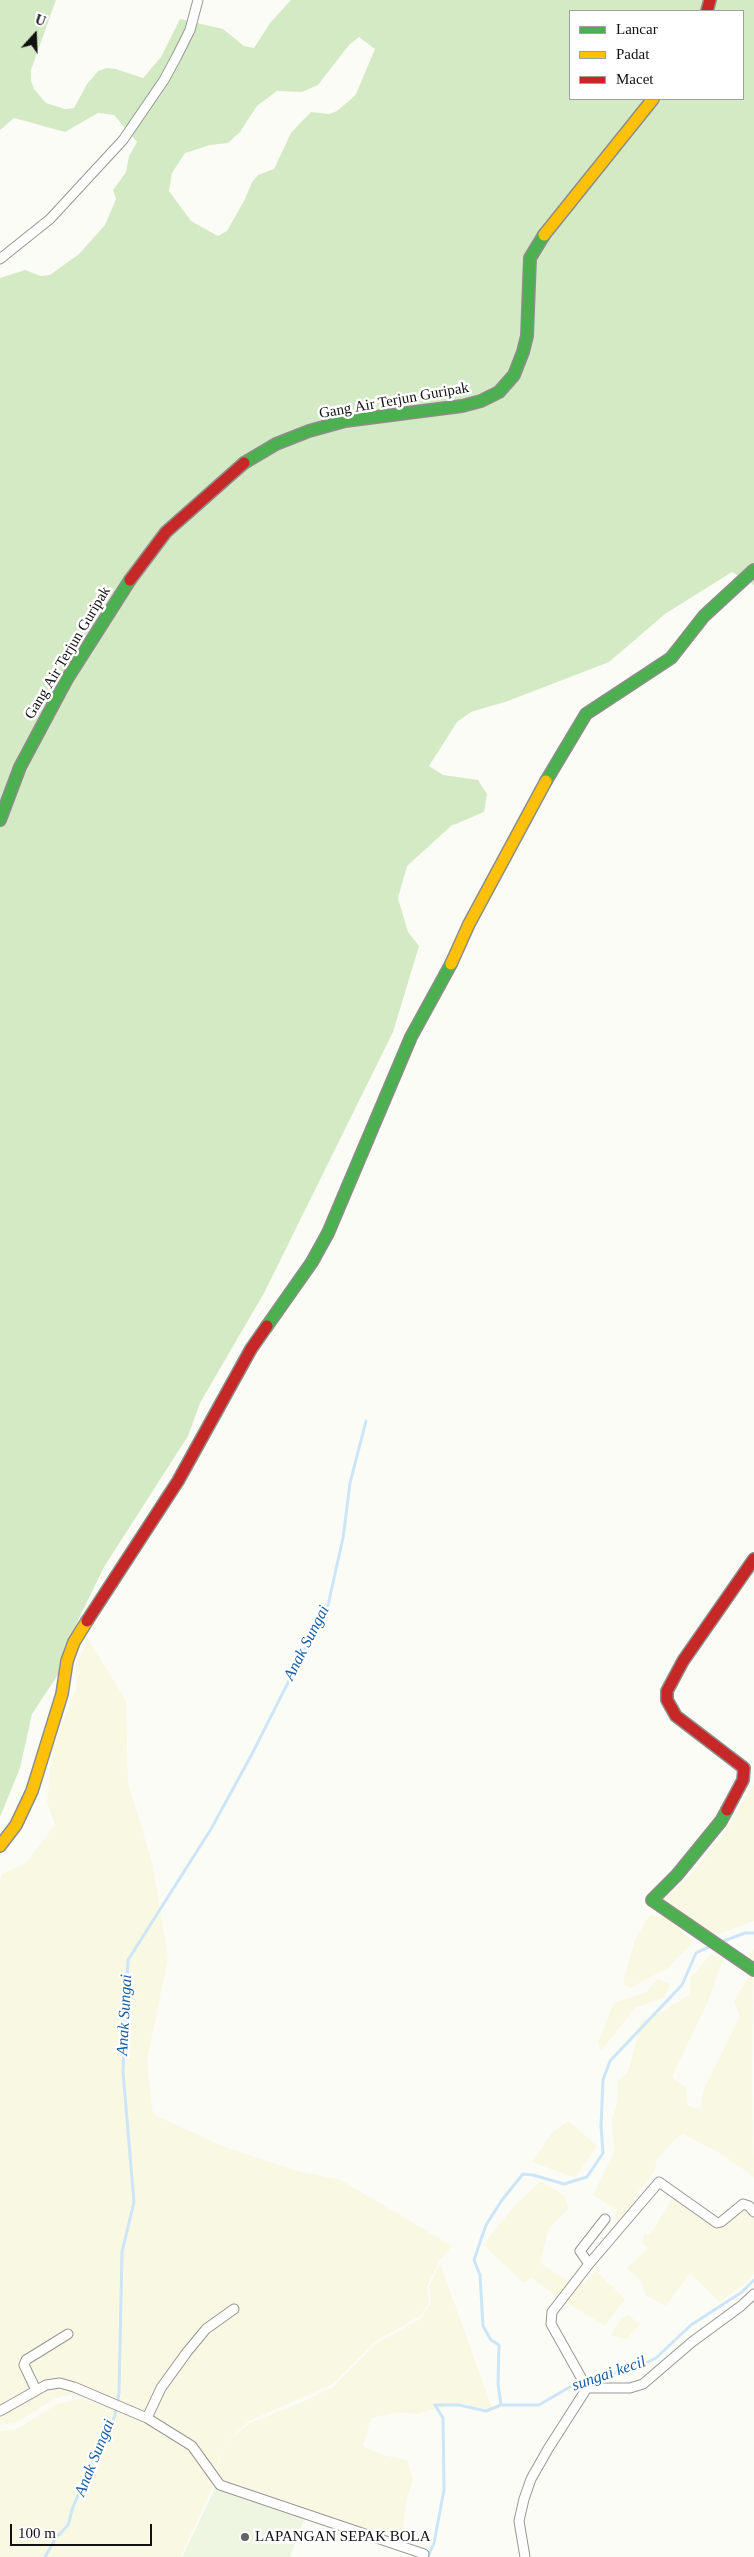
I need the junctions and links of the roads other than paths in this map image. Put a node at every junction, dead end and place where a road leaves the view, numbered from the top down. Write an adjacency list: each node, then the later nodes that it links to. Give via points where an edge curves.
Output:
1 (198, 0): 3 (street, via 190,30 177,56 123,140 50,219)
2 (651, 100): 5 (street, Gang Air Terjun Guripak, via 536,245 530,258 527,336 523,352 514,375 499,392 462,406 345,421 309,431 276,444 238,467 166,532 142,562 63,687 20,767)
3 (0, 259)
4 (754, 570): 7 (street, via 699,621 671,658 657,670 586,714 561,754 405,1051 328,1233 312,1262 251,1349 178,1481 74,1642 67,1661 62,1694 32,1791 16,1825)
5 (0, 820)
6 (754, 1559): 8 (street, via 683,1661 667,1691 667,1700 676,1716 744,1768 743,1780 721,1820 677,1875 652,1900)
7 (0, 1846)
8 (754, 1970)
9 (754, 2212): 11 (street, via 743,2204 717,2223 659,2182)
10 (605, 2219): 11 (street, via 580,2252)
11 (589, 2264): 15 (street, via 550,2319)
12 (754, 2294): 15 (street, via 643,2384 630,2388)
13 (234, 2309): 18 (street, via 206,2329 187,2352 161,2388)
14 (68, 2334): 16 (street, via 26,2360 26,2370)
15 (587, 2388): 20 (street, via 531,2479 519,2521)
16 (36, 2390): 17 (street); 18 (street, via 60,2383)
17 (0, 2411)
18 (147, 2418): 19 (street, via 192,2446 220,2485)
19 (424, 2554)
20 (524, 2557)

